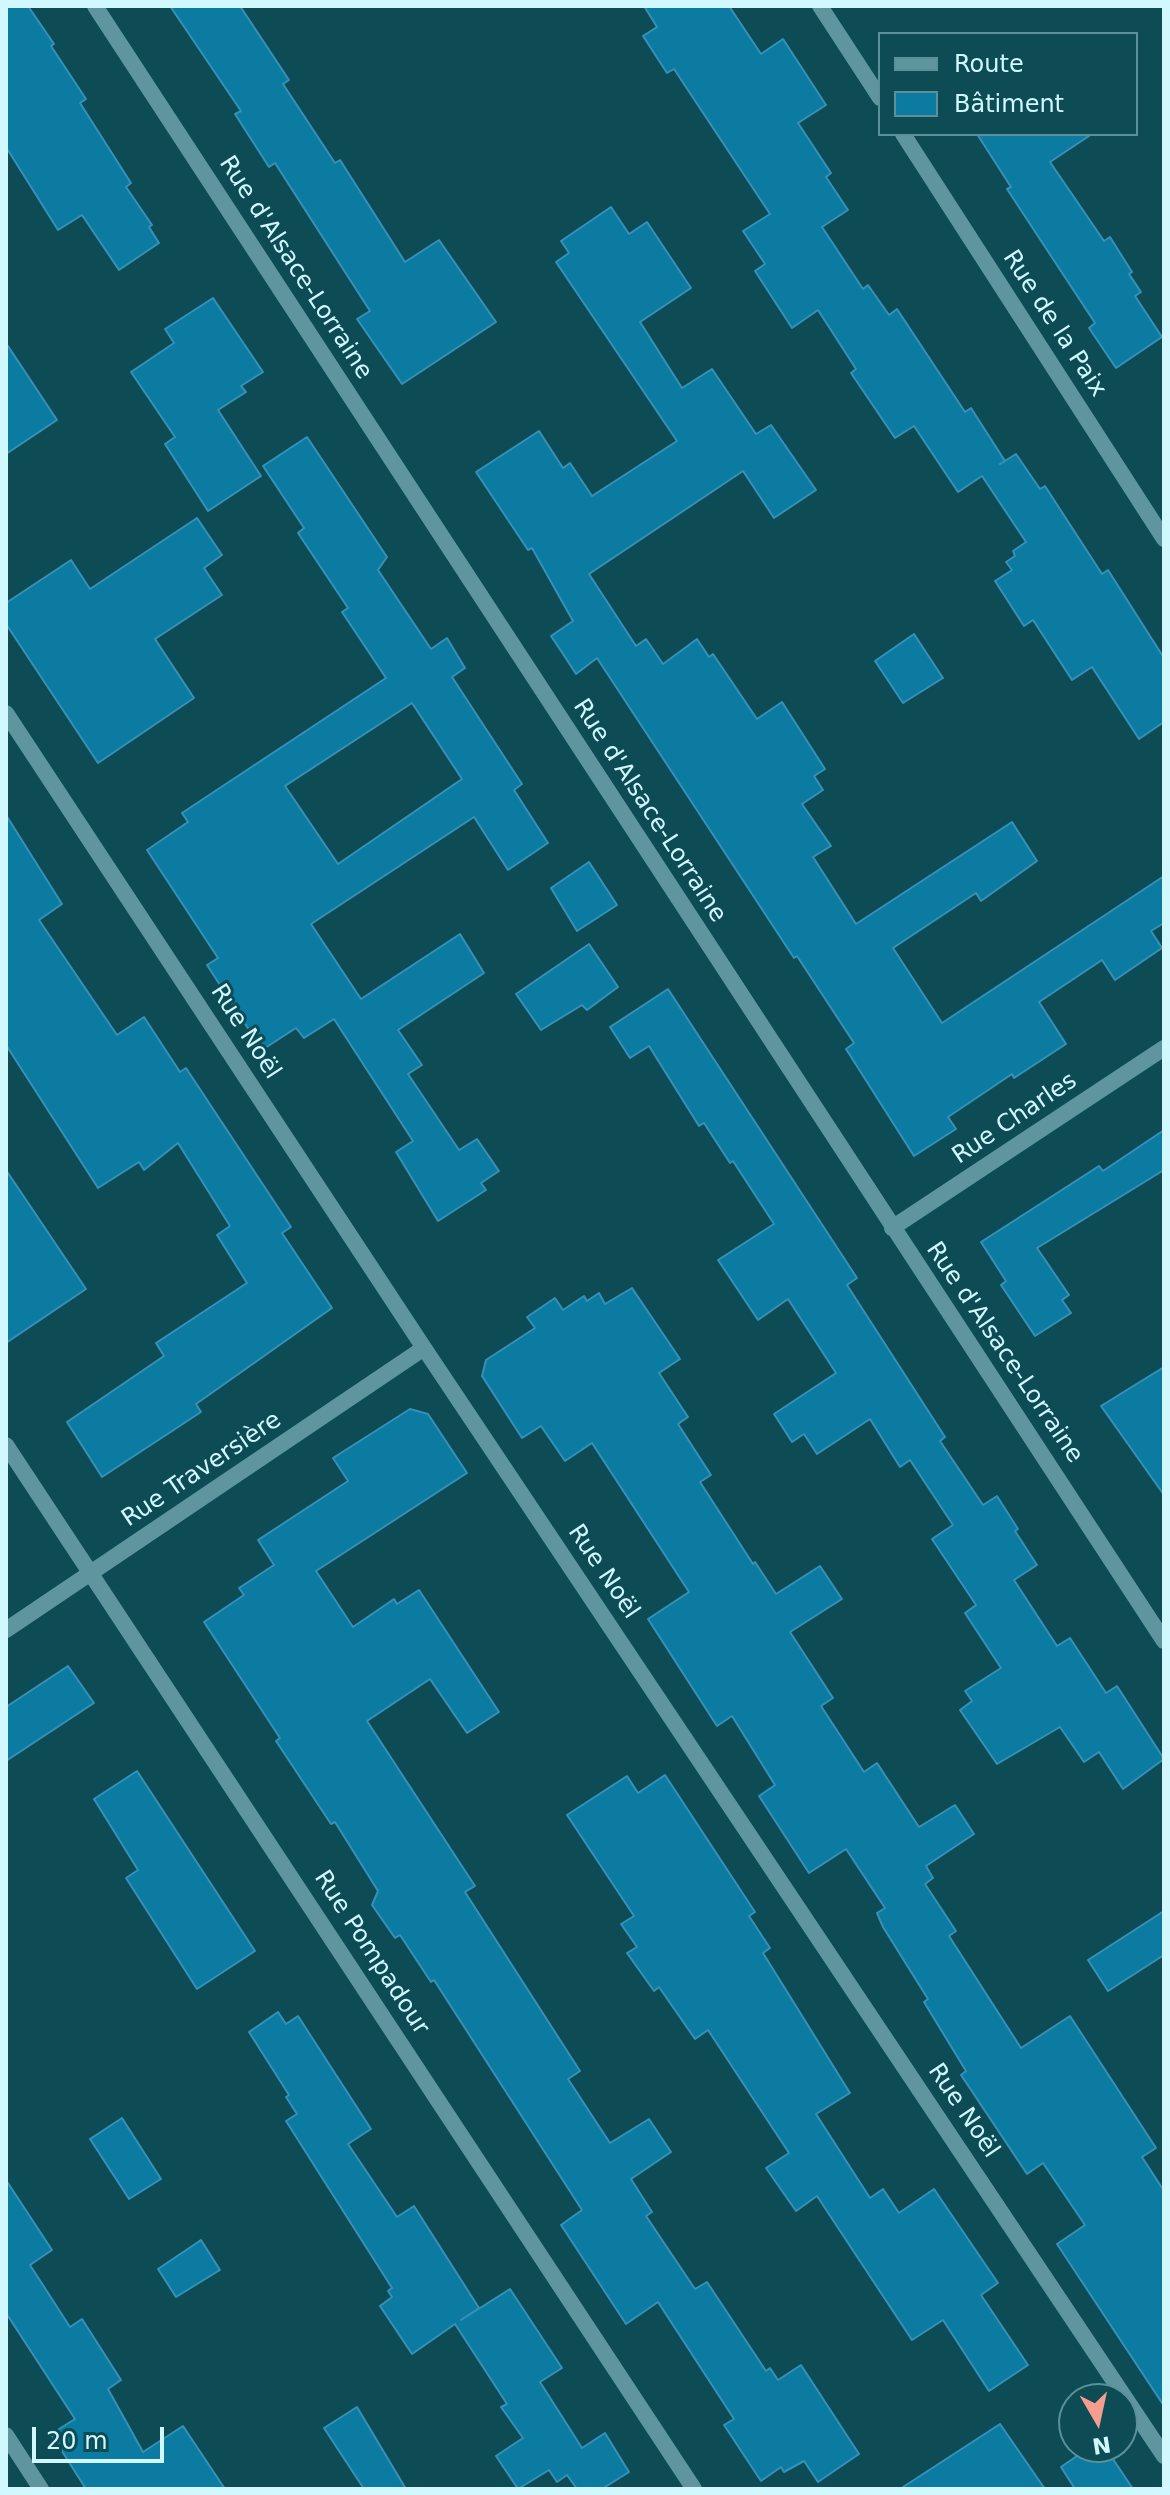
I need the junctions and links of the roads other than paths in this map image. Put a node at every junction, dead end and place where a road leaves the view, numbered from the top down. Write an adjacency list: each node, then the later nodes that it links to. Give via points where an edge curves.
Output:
1 (95, 6): 8 (street, Rue d'Alsace-Lorraine)
2 (820, 6): 3 (street)
3 (878, 95)
4 (904, 136): 5 (street, Rue de la Paix)
5 (1164, 539)
6 (6, 713): 9 (street, Rue Noël)
7 (1164, 1048): 8 (street, Rue Charles)
8 (892, 1228): 13 (street, Rue d'Alsace-Lorraine)
9 (424, 1348): 11 (street, Rue Traversière); 15 (street, Rue Noël)
10 (6, 1445): 11 (street, Rue Pompadour)
11 (92, 1573): 12 (street, Rue Traversière); 17 (street, Rue Pompadour)
12 (6, 1630)
13 (1164, 1641)
14 (6, 2435): 16 (street)
15 (1164, 2456)
16 (41, 2489)
17 (694, 2489)

